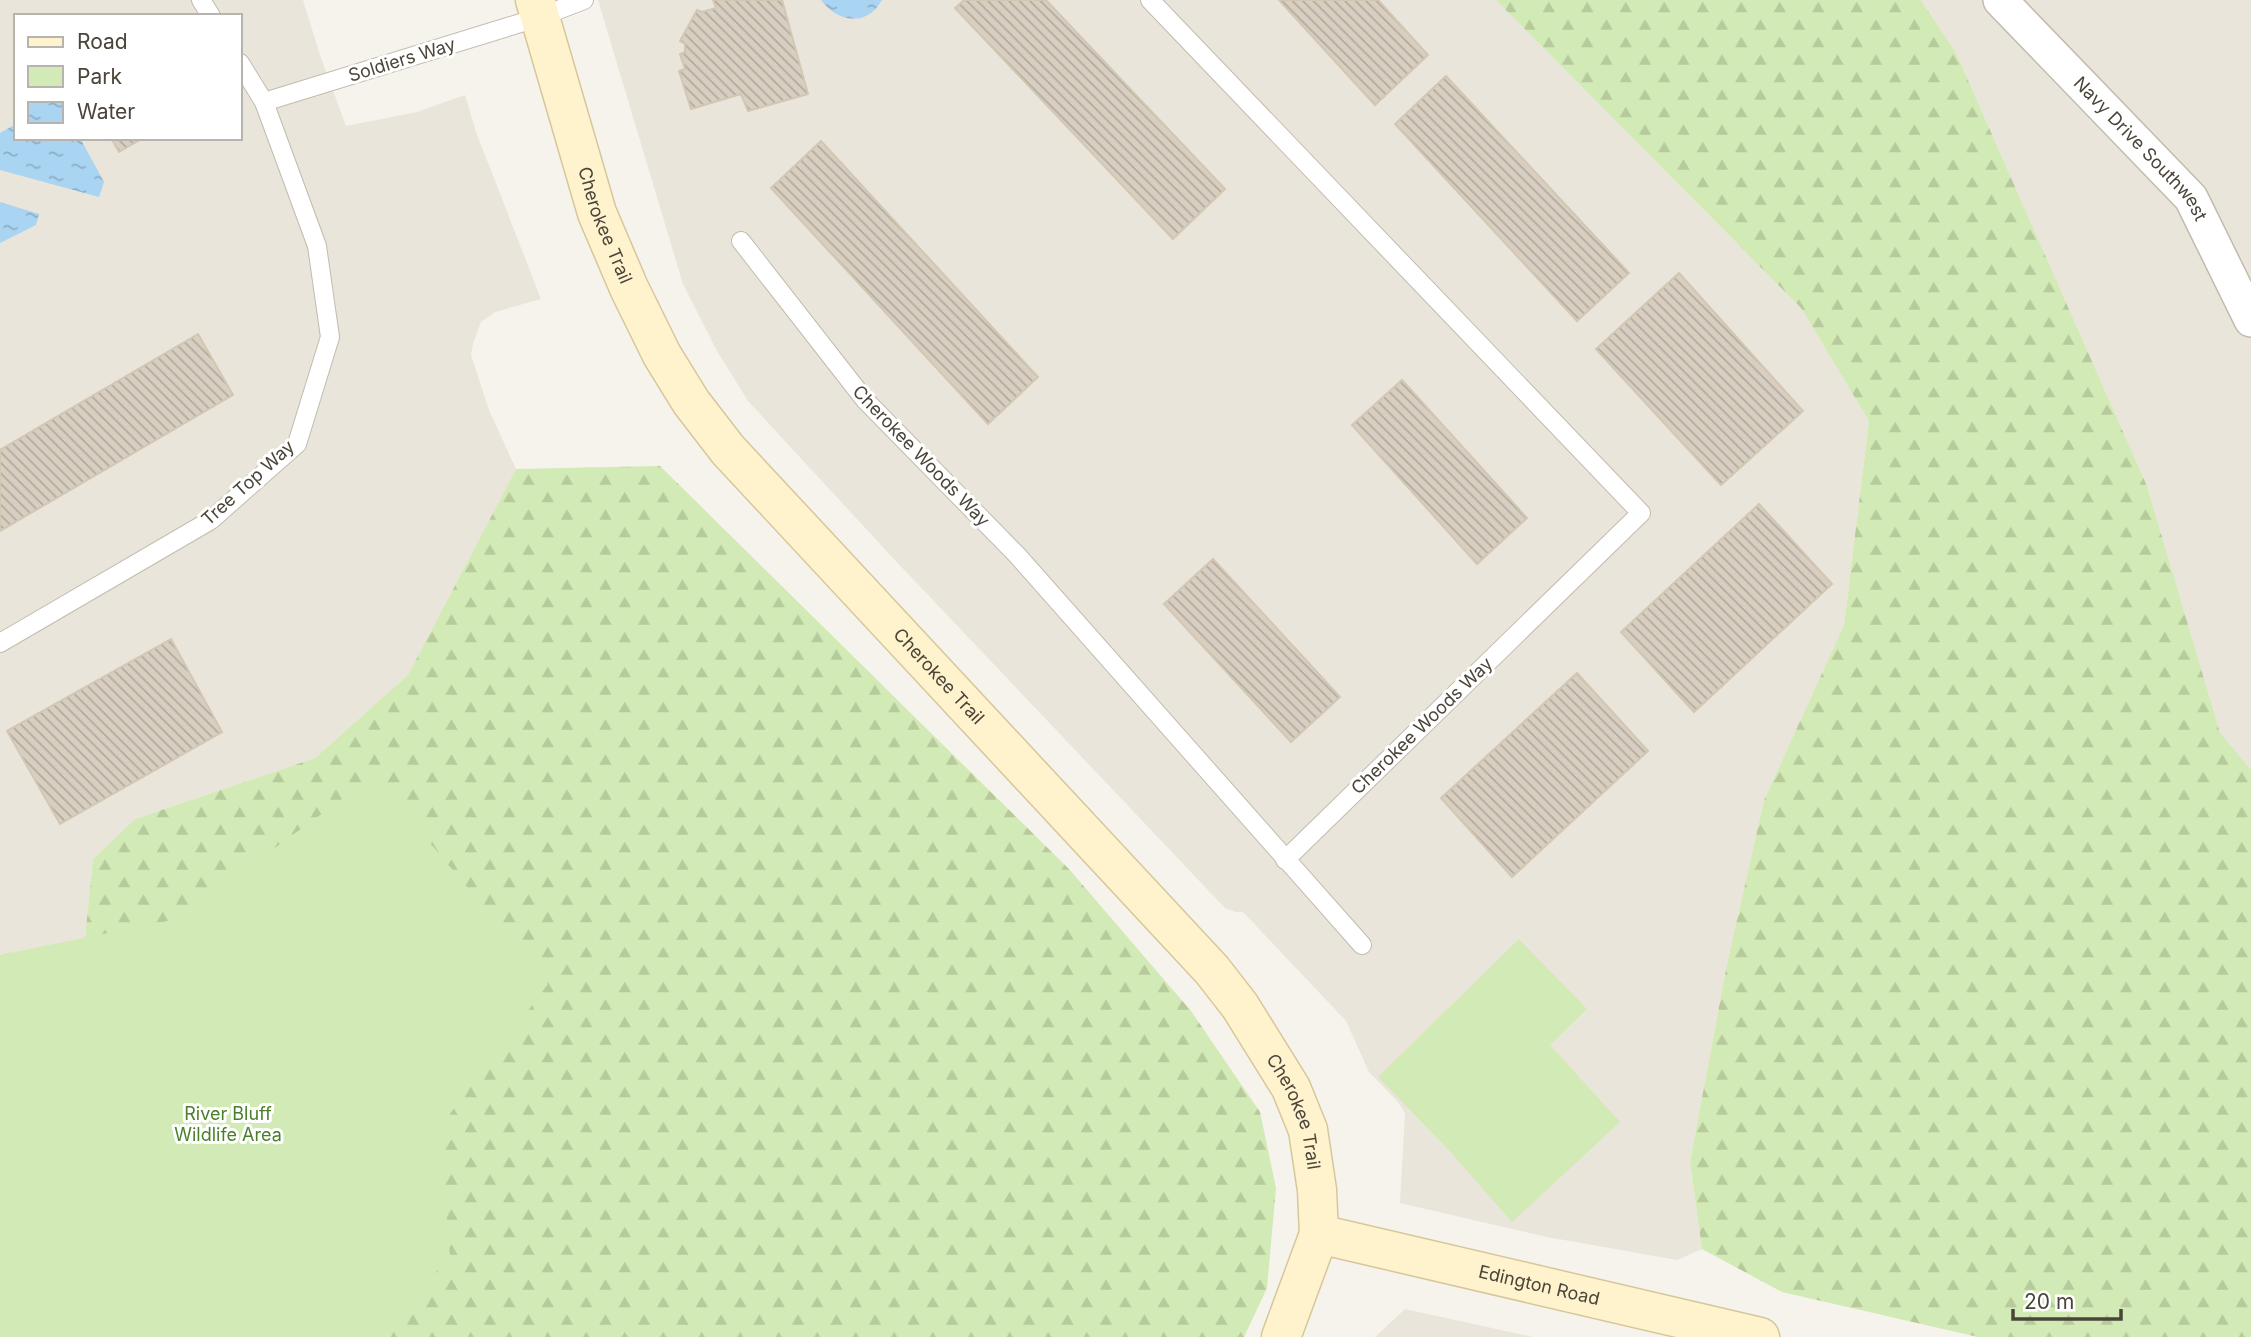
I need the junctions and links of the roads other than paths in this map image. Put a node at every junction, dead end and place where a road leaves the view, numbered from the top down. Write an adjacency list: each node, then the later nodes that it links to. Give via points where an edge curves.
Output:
1 (584, 0): 4 (lane)
2 (1150, 0): 10 (lane, Cherokee Woods Way, via 1641,513)
3 (2000, 0): 8 (street, Navy Drive Southwest, via 2191,198)
4 (538, 8): 6 (lane, Soldiers Way); 12 (street, Cherokee Trail, via 597,212 656,344 691,402 728,450 1212,970 1240,1006 1291,1088 1308,1129)
5 (242, 66): 6 (lane, Tree Top Way)
6 (264, 102): 9 (lane, Tree Top Way, via 317,246 330,337 297,443 211,520)
7 (741, 241): 10 (lane, Cherokee Woods Way, via 864,401 1017,555)
8 (2251, 320)
9 (0, 643)
10 (1285, 860): 11 (lane)
11 (1362, 944)
12 (1319, 1234): 13 (street, Cherokee Trail); 14 (street, Edington Road)
13 (1281, 1337)
14 (1760, 1337)

